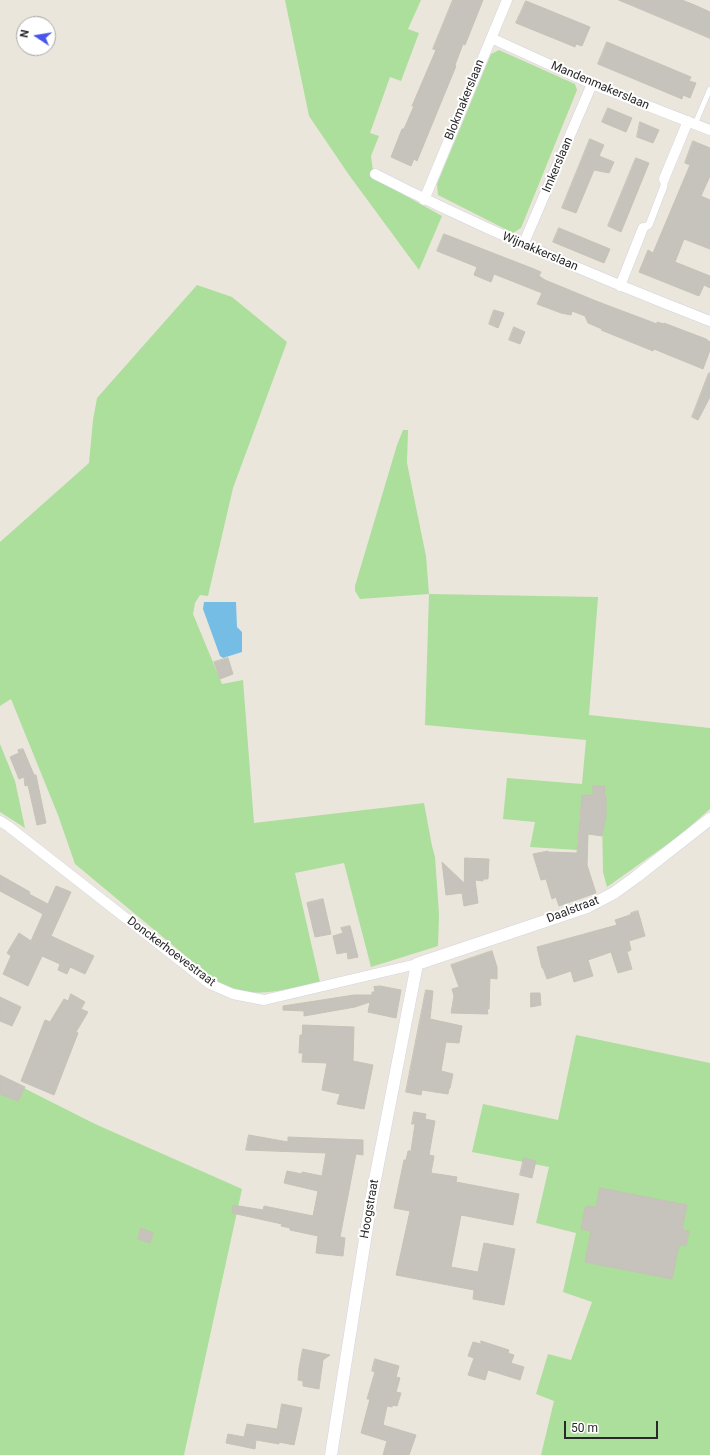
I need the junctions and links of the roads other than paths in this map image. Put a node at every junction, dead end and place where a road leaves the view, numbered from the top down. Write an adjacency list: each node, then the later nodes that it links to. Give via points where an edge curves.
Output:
1 (506, 0): 2 (street, Blokmakerslaan)
2 (491, 38): 3 (street, Mandenmakerslaan); 9 (street, Blokmakerslaan)
3 (592, 84): 5 (street, Mandenmakerslaan); 11 (street, Imkerslaan)
4 (710, 89): 5 (lane)
5 (692, 123): 6 (street, Mandenmakerslaan); 8 (street)
6 (710, 130)
7 (375, 174): 9 (street, Wijnakkerslaan)
8 (664, 179): 10 (street, via 664,186 649,225)
9 (424, 200): 11 (street, Wijnakkerslaan)
10 (643, 228): 12 (street)
11 (523, 245): 12 (street, Wijnakkerslaan)
12 (620, 286): 13 (street, Wijnakkerslaan)
13 (710, 321)
14 (710, 819): 16 (street, Daalstraat, via 614,893 587,907)
15 (0, 821): 16 (street, Donckerhoevestraat, via 210,984 233,994 264,1000)
16 (417, 964): 17 (street, Hoogstraat, via 372,1195)
17 (331, 1455)

